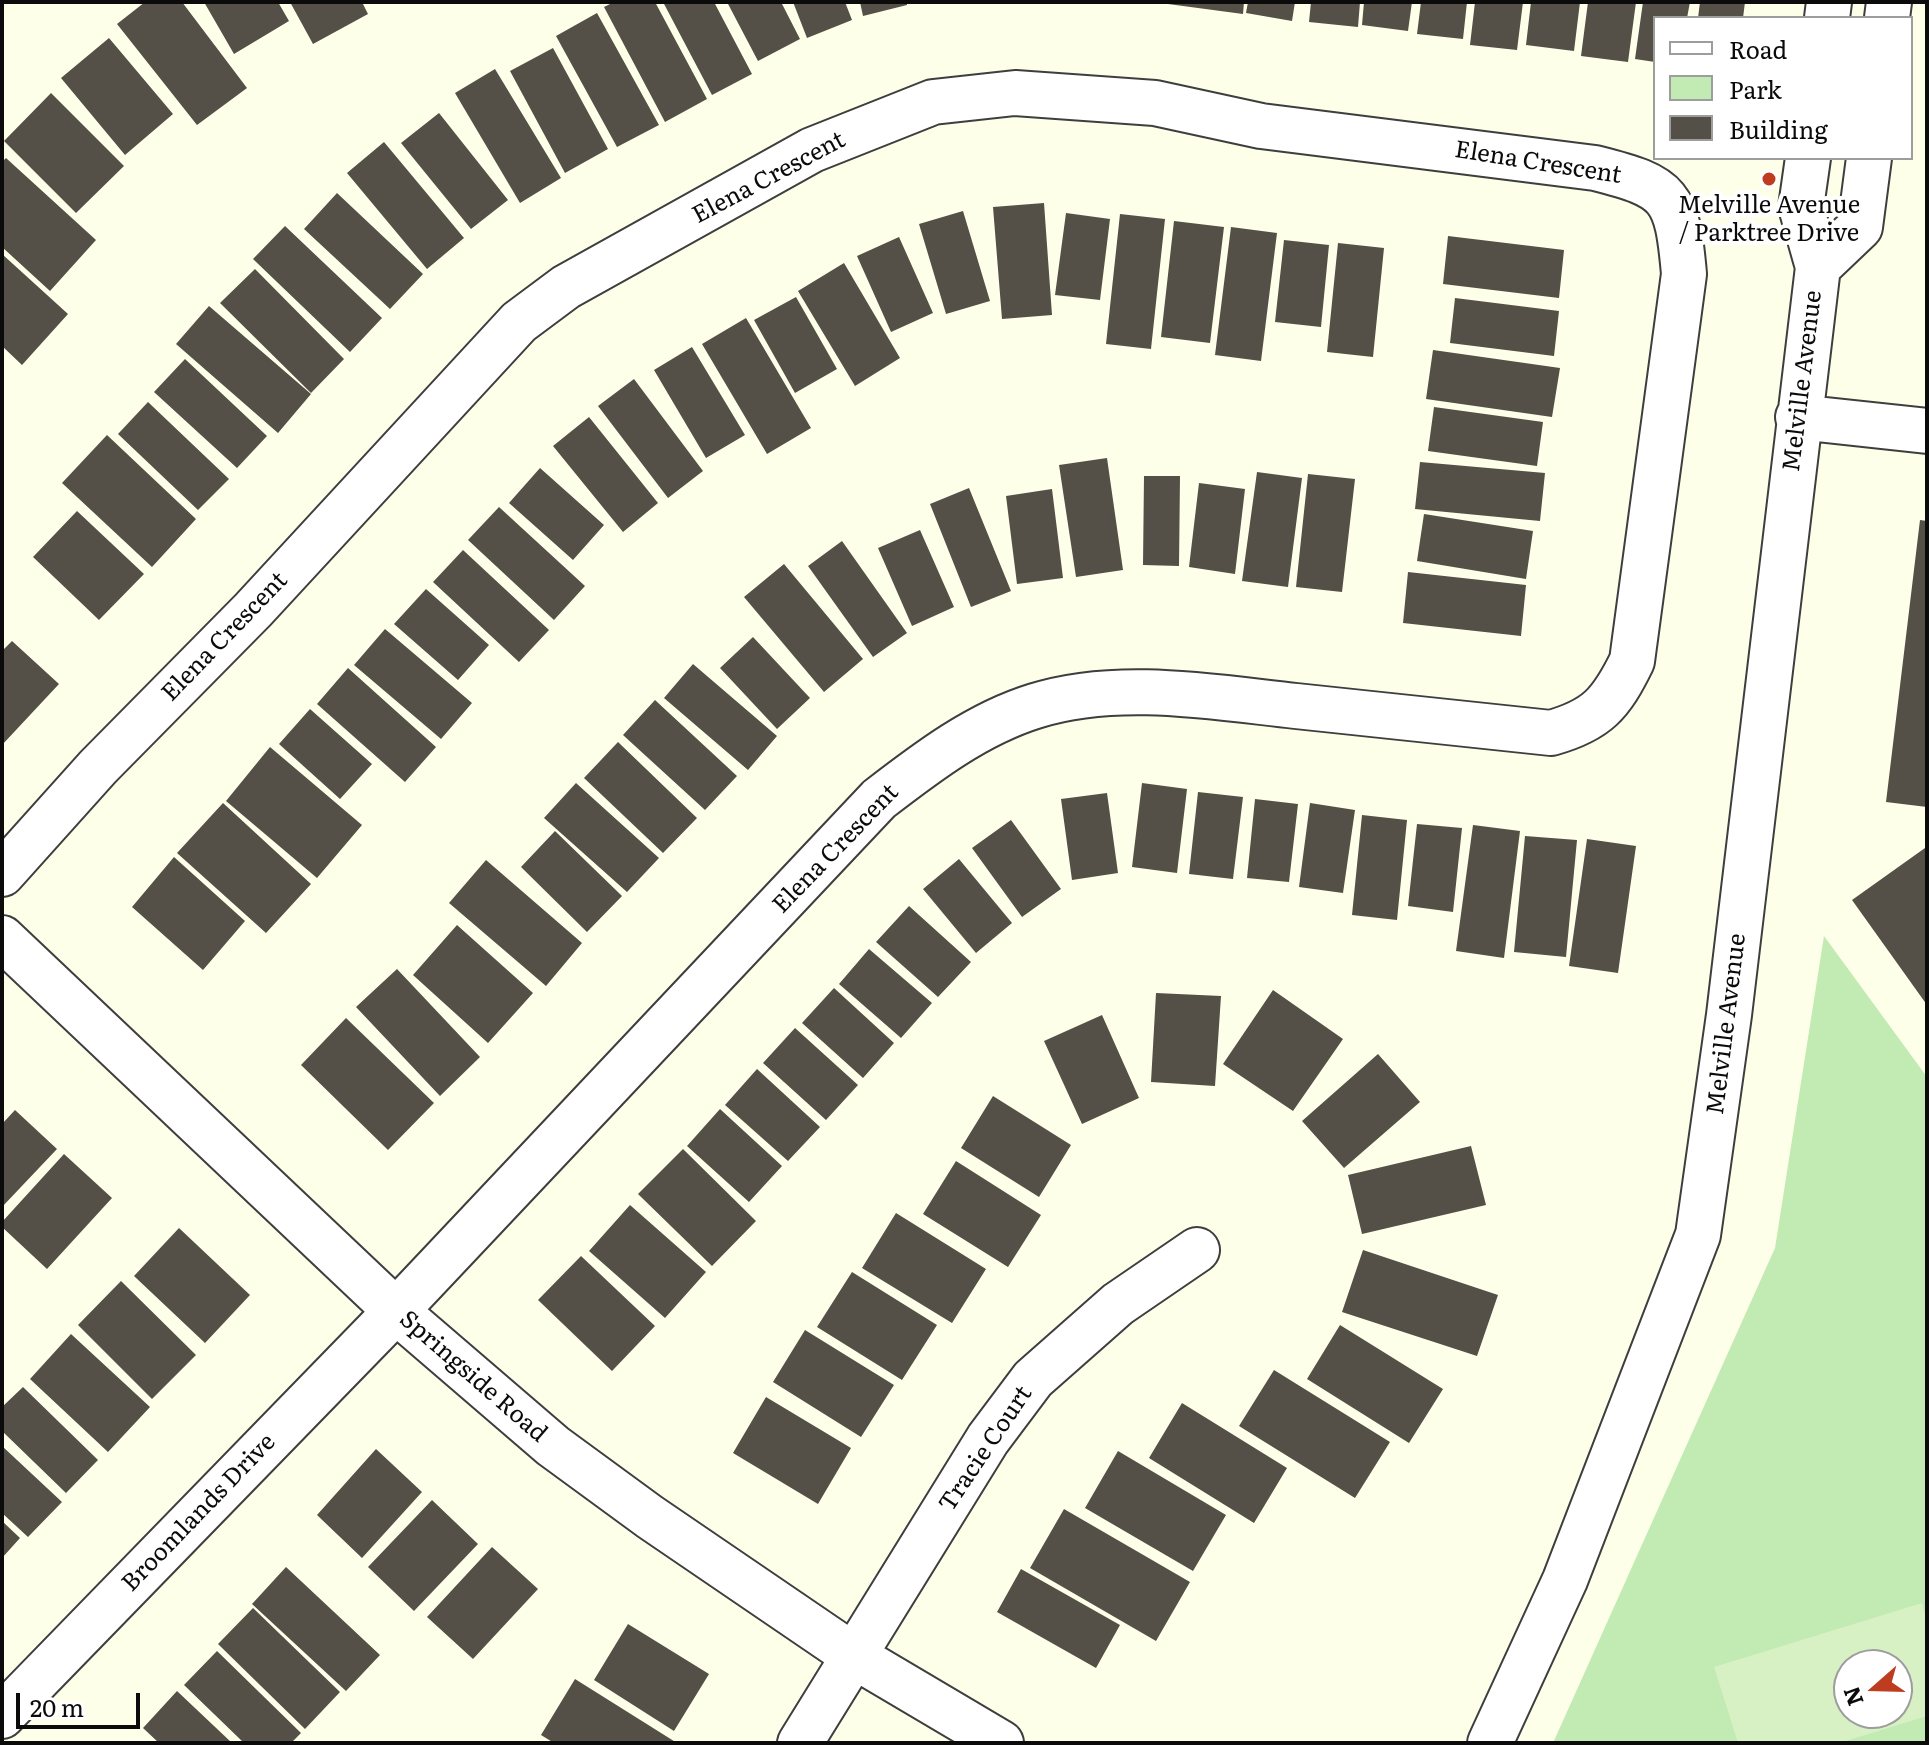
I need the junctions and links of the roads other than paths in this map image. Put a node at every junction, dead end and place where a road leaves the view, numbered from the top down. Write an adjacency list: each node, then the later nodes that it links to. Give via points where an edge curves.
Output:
1 (1808, 160): 3 (street, Melville Avenue, via 1801,207)
2 (1869, 160): 3 (street, Melville Avenue, via 1860,227)
3 (1818, 267): 4 (street, Melville Avenue)
4 (1798, 417): 5 (street); 14 (street, Melville Avenue, via 1729,1015 1698,1235 1565,1580)
5 (1927, 431)
6 (2, 874): 9 (street, Elena Crescent, via 519,322 566,287 812,150 933,102 1015,93 1155,103 1261,126 1595,168 1661,191 1675,212 1684,274 1632,661 1614,698 1582,724 1551,733 1192,695 1102,694 1037,705 987,725 879,799)
7 (2, 938): 9 (street, Springside Road)
8 (1197, 1250): 10 (street, Tracie Court, via 1118,1304 1033,1379 988,1439)
9 (396, 1311): 10 (street, Springside Road, via 553,1446); 11 (street, Broomlands Drive)
10 (854, 1656): 12 (street, Tracie Court); 13 (street, Springside Road)
11 (2, 1716)
12 (800, 1743)
13 (1001, 1743)
14 (1490, 1743)

